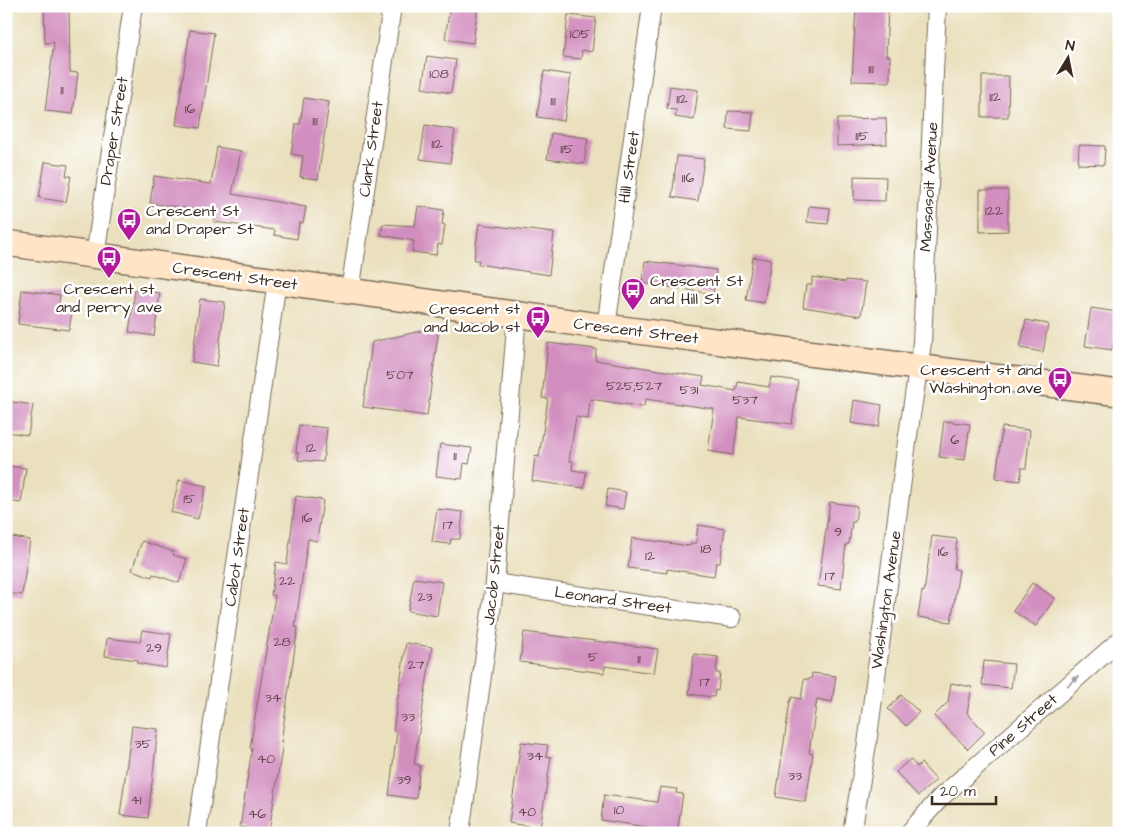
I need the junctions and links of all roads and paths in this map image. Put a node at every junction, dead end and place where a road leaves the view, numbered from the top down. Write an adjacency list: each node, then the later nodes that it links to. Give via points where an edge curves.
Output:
1 (133, 6): 6 (street, Draper Street)
2 (392, 6): 8 (street, Clark Street)
3 (652, 6): 10 (street, Hill Street)
4 (937, 6): 11 (street, Massasoit Avenue)
5 (6, 244): 6 (main road, Crescent Street)
6 (95, 256): 7 (main road, Crescent Street)
7 (277, 281): 8 (main road, Crescent Street); 16 (street, Cabot Street)
8 (350, 292): 9 (main road, Crescent Street)
9 (517, 315): 10 (main road, Crescent Street); 13 (street, Jacob Street)
10 (606, 328): 11 (main road, Crescent Street)
11 (919, 367): 12 (main road, Crescent Street); 18 (street, Washington Avenue)
12 (1119, 393)
13 (495, 583): 14 (street, Leonard Street); 17 (street, Jacob Street)
14 (732, 618)
15 (1119, 641): 19 (street, Pine Street, one-way to 15, via 941,797)
16 (197, 833)
17 (460, 833)
18 (852, 833)
19 (909, 833)

